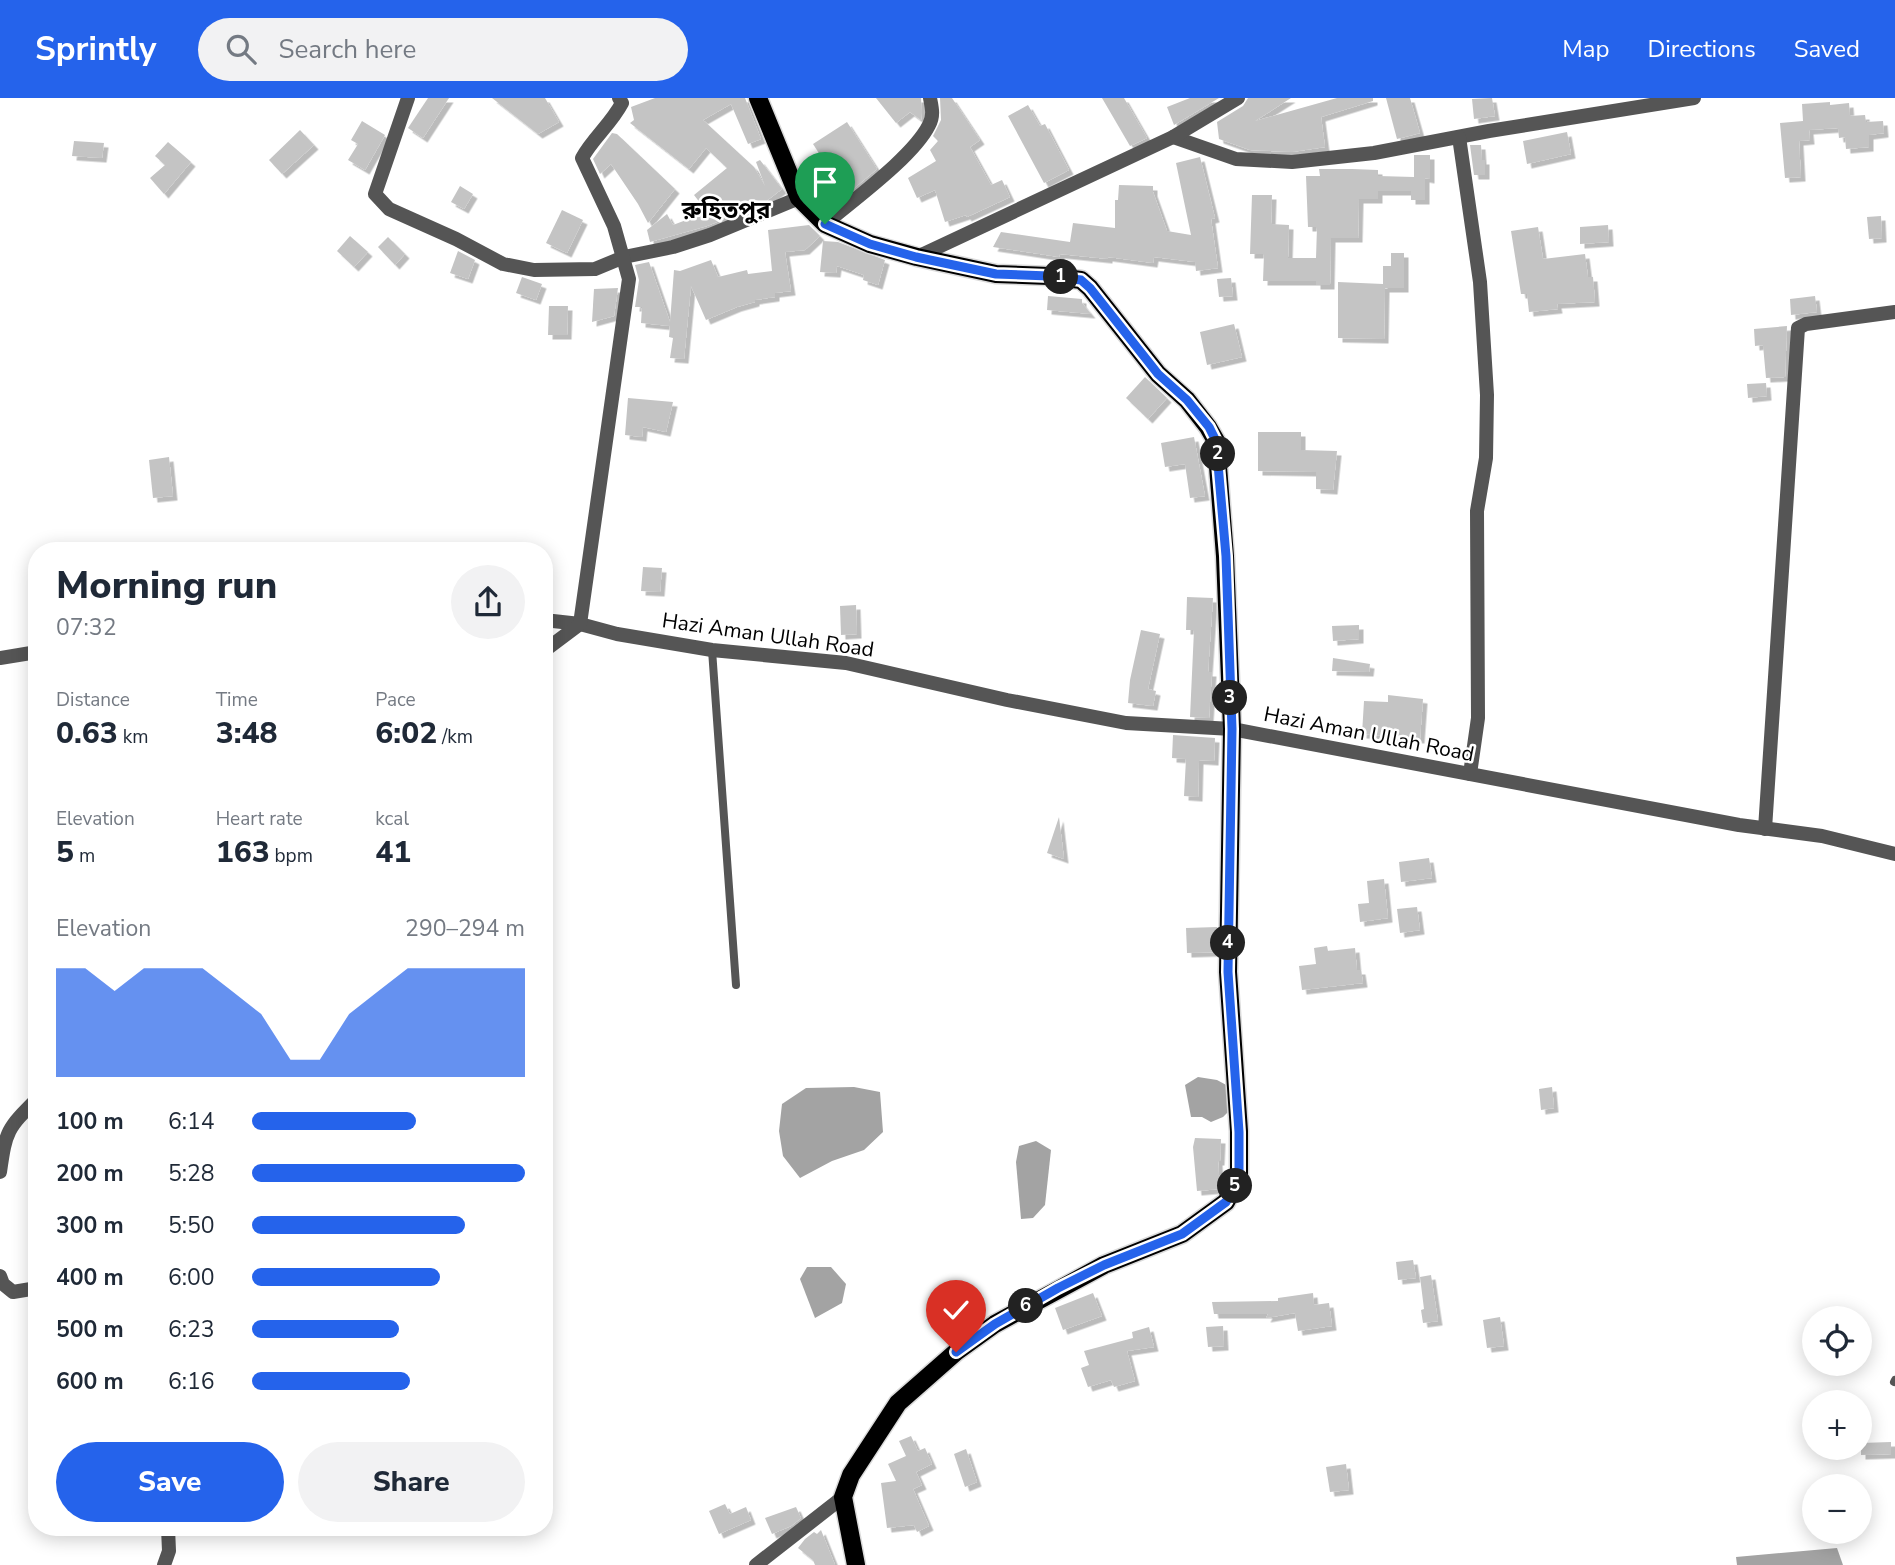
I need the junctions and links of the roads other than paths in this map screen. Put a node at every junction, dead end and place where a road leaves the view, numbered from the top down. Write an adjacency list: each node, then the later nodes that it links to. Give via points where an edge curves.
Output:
1 (408, 98): 11 (street, via 375,194 389,209 503,264 534,270 596,269)
2 (620, 98): 11 (street, via 615,116 582,158)
3 (758, 98): 9 (main road)
4 (930, 98): 10 (street, via 933,114 922,135 901,160)
5 (1238, 98): 7 (street)
6 (1695, 98): 8 (street)
7 (1173, 137): 8 (street, via 1237,159 1292,162); 12 (street)
8 (1459, 137): 21 (street, via 1480,282 1487,395 1486,458 1477,511 1478,718)
9 (799, 198): 10 (main road); 11 (street, via 673,247)
10 (825, 224): 12 (main road)
11 (624, 257): 15 (street, via 629,279)
12 (916, 257): 20 (main road, via 996,274 1081,280 1158,374 1209,427 1219,460)
13 (1895, 312): 22 (street, via 1798,328)
14 (553, 621): 15 (street, Hazi Aman Ullah Road)
15 (580, 624): 16 (street); 17 (street, Hazi Aman Ullah Road)
16 (553, 644)
17 (712, 650): 20 (street, Hazi Aman Ullah Road, via 846,663 1126,723); 24 (lane)
18 (28, 653): 19 (street)
19 (0, 658)
20 (1232, 729): 21 (street, Hazi Aman Ullah Road); 29 (main road, via 1228,972 1239,1178 1226,1202 1182,1234 1058,1288 956,1352 898,1403 851,1475)
21 (1470, 774): 22 (street, Hazi Aman Ullah Road)
22 (1765, 829): 23 (street, Hazi Aman Ullah Road, via 1822,835)
23 (1895, 854)
24 (736, 985)
25 (28, 1108): 26 (street, via 11,1125 4,1141)
26 (0, 1172)
27 (0, 1276): 28 (street, via 13,1292)
28 (28, 1290)
29 (843, 1497): 32 (street); 33 (main road)
30 (168, 1536): 31 (street)
31 (164, 1565)
32 (756, 1565)
33 (856, 1565)

